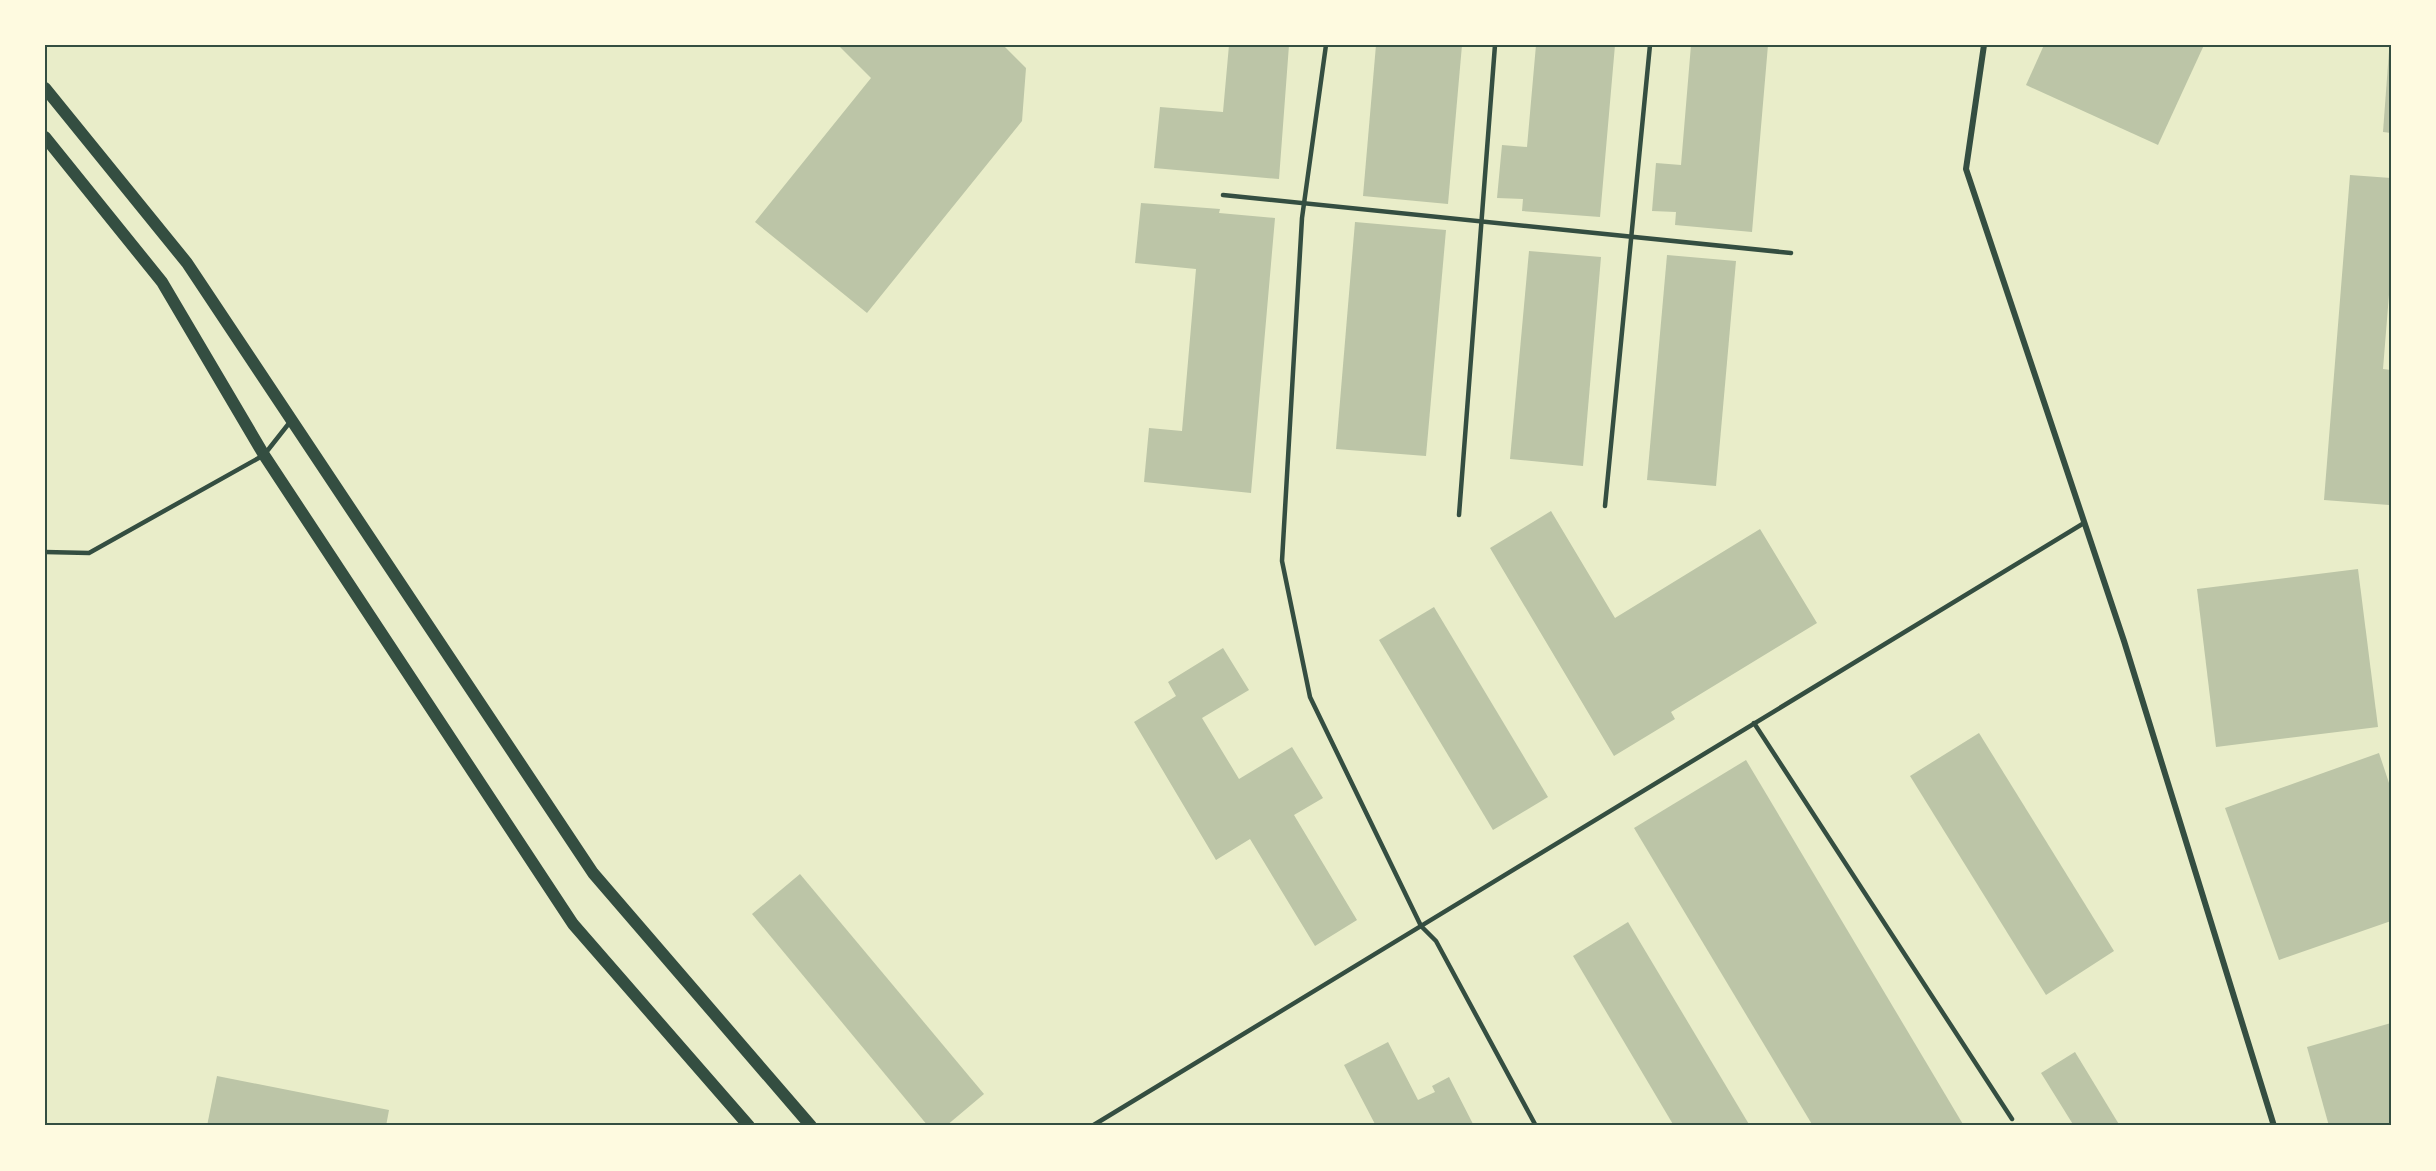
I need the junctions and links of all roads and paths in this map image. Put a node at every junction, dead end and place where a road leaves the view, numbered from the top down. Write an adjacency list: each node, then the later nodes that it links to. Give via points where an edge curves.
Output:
1 (1326, 45): 8 (lane)
2 (1495, 45): 9 (lane)
3 (1650, 45): 10 (lane)
4 (1984, 45): 16 (street, via 1966,169)
5 (45, 87): 12 (main road, via 187,263)
6 (45, 137): 13 (main road, via 162,282)
7 (1223, 195): 8 (lane)
8 (1305, 203): 9 (lane); 19 (lane, via 1282,561 1310,697)
9 (1481, 221): 10 (lane); 15 (lane)
10 (1631, 237): 11 (lane); 14 (lane)
11 (1791, 253)
12 (292, 420): 13 (lane); 22 (main road, via 593,873)
13 (264, 455): 17 (lane, via 89,553); 21 (main road, via 573,924)
14 (1605, 506)
15 (1459, 515)
16 (2084, 523): 18 (lane); 25 (street)
17 (45, 552)
18 (1754, 723): 19 (lane); 20 (lane)
19 (1421, 926): 23 (lane); 24 (lane, via 1436,941)
20 (2012, 1119)
21 (749, 1126)
22 (811, 1126)
23 (1092, 1126)
24 (1536, 1126)
25 (2274, 1126)

